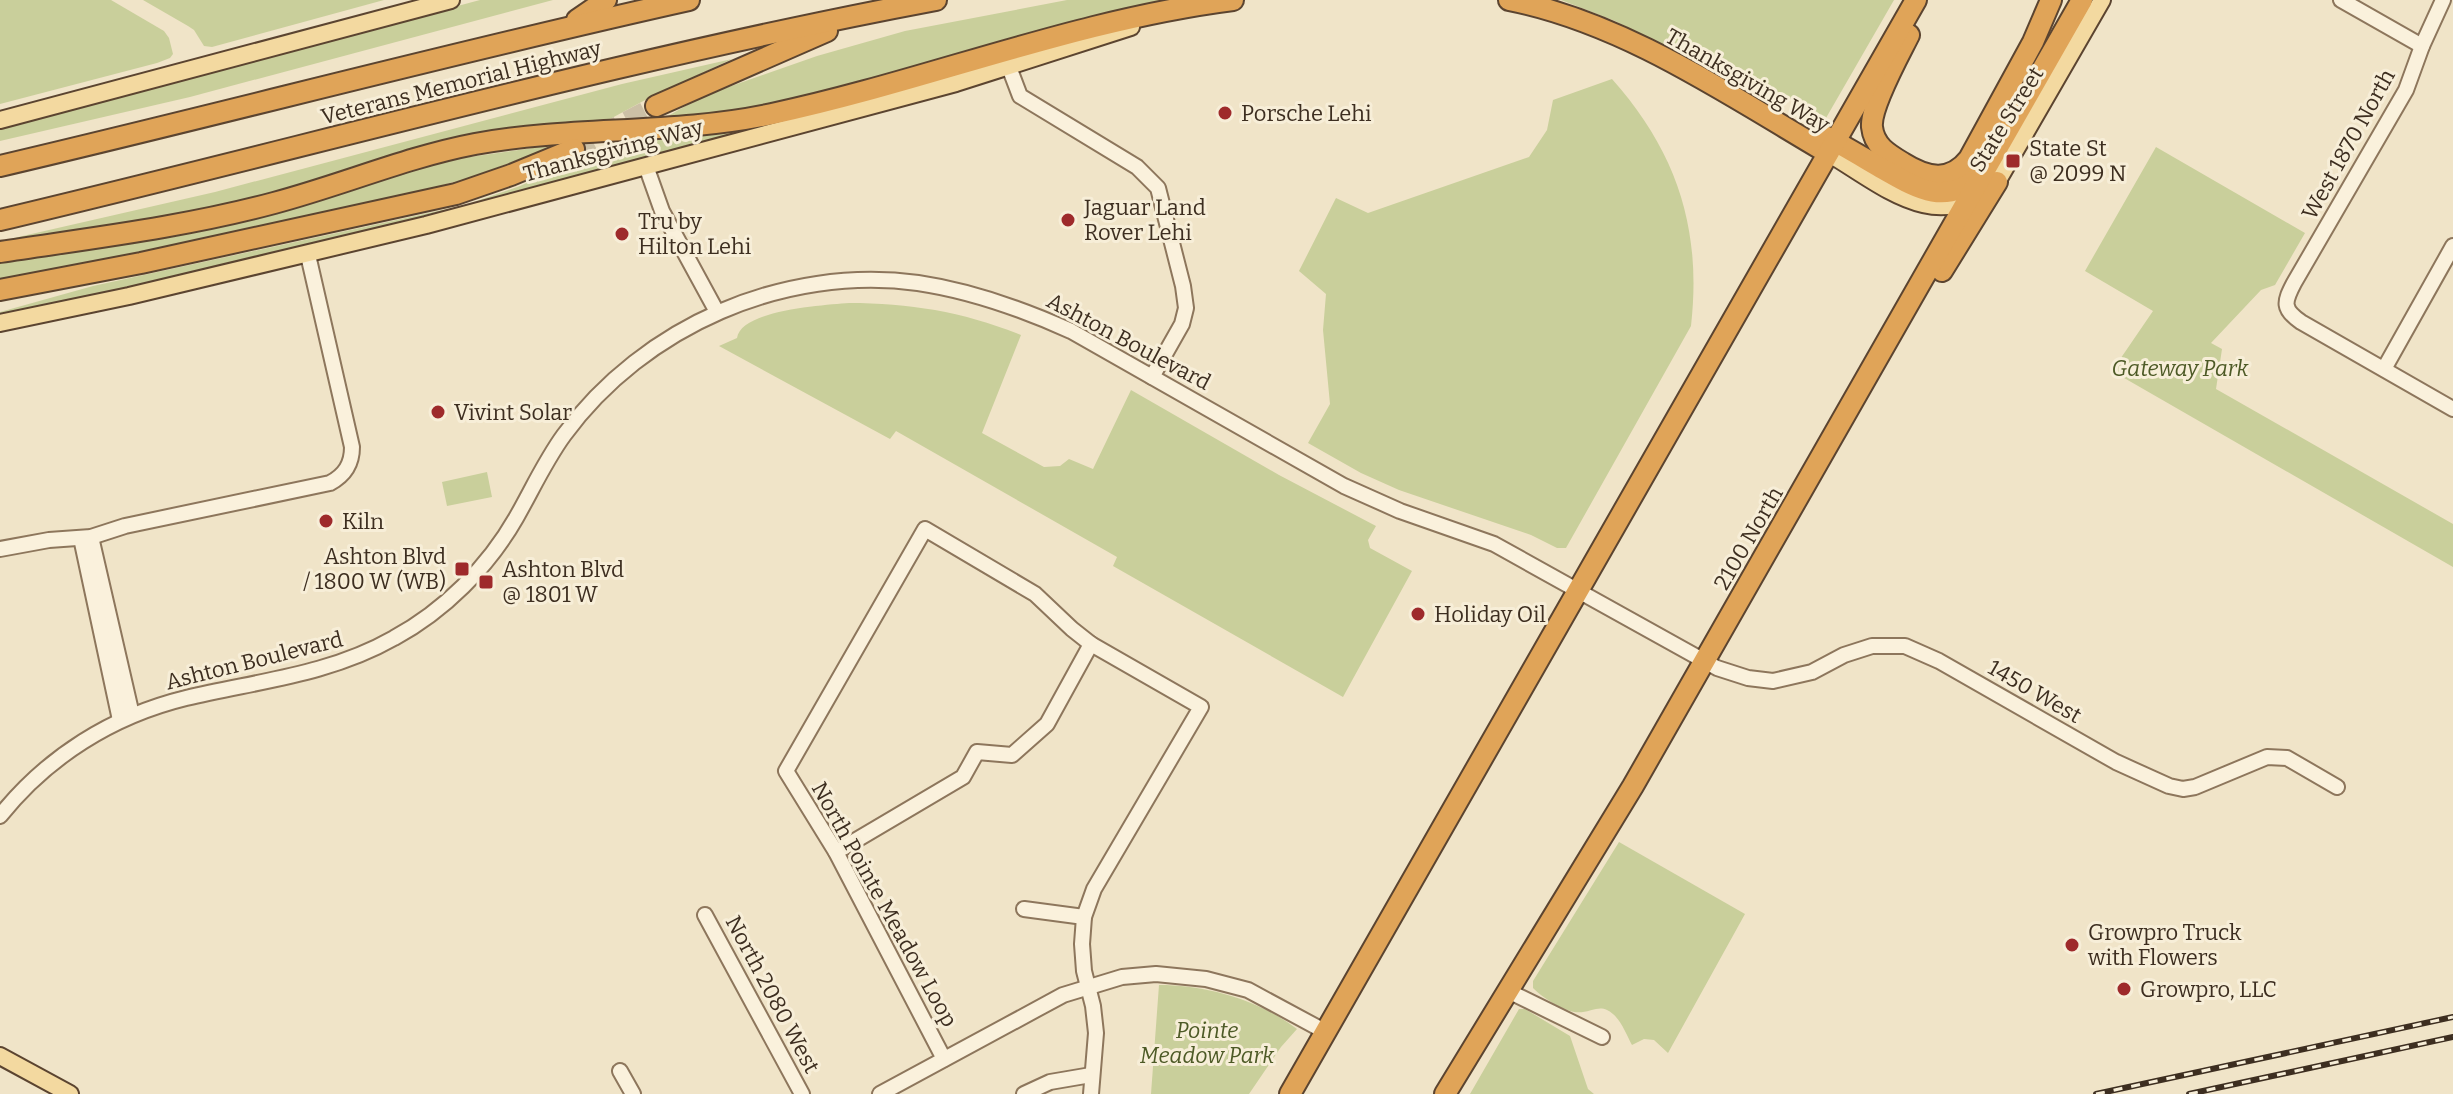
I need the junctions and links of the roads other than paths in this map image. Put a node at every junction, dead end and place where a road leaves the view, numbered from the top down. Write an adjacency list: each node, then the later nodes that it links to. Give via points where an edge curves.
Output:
1 (451, 0): 19 (main road)
2 (606, 0): 15 (highway)
3 (689, 0): 15 (highway, Veterans Memorial Highway)
4 (936, 0): 14 (highway, Veterans Memorial Highway)
5 (1231, 0): 17 (main road, Thanksgiving Way); 28 (highway, via 1129,19 771,114 476,144 204,219)
6 (1509, 0): 20 (highway, Thanksgiving Way, via 1589,23 1688,72 1750,93)
7 (1916, 0): 20 (highway)
8 (1928, 0): 13 (highway, via 1876,107 1872,127 1886,153 1932,177 1952,173 1969,159)
9 (2082, 0): 24 (highway, 2100 North)
10 (2102, 0): 24 (main road, State Street)
11 (2341, 0): 16 (street)
12 (2443, 0): 16 (street, West 1870 North)
13 (2049, 6): 24 (highway, via 2028,73 2003,122)
14 (871, 12): 18 (highway); 26 (highway, Veterans Memorial Highway, via 374,126)
15 (567, 27): 22 (highway, Veterans Memorial Highway)
16 (2422, 46): 35 (street, West 1870 North, via 2406,90 2287,296 2290,314)
17 (1009, 67): 23 (main road, Thanksgiving Way); 36 (street, via 1020,96 1137,167 1158,188 1186,308)
18 (656, 106)
19 (0, 120)
20 (1832, 147): 24 (highway, Thanksgiving Way, via 1928,192 1962,188); 25 (main road, via 1917,204 1943,208); 41 (highway)
21 (574, 149): 30 (highway, via 456,194)
22 (0, 166)
23 (646, 166): 29 (main road, Thanksgiving Way); 33 (street, via 669,226)
24 (1990, 172): 25 (highway, 2100 North); 38 (highway, via 1897,345)
25 (1966, 203): 38 (highway, 2100 North)
26 (0, 220)
27 (2453, 246): 35 (street)
28 (0, 252)
29 (308, 255): 34 (main road, Thanksgiving Way); 39 (street, via 352,447 347,470 330,483)
30 (141, 263): 31 (highway); 32 (highway)
31 (0, 290)
32 (0, 303)
33 (717, 312): 36 (street, Ashton Boulevard, via 811,285 915,283 970,293 1034,314); 44 (street, Ashton Boulevard, via 658,345 595,398 562,437 495,550 424,619 343,663 185,698)
34 (0, 323)
35 (2384, 369): 37 (street)
36 (1152, 377): 41 (street, Ashton Boulevard, via 1363,495 1494,544)
37 (2453, 409)
38 (1836, 431): 43 (highway, 2100 North)
39 (86, 538): 40 (street); 44 (street)
40 (0, 549)
41 (1578, 591): 43 (street, Ashton Boulevard); 53 (highway)
42 (1091, 644): 47 (street, via 1047,724 1012,755 977,752 963,777); 47 (street, North Pointe Meadow Loop, via 1035,594 925,529 786,771); 50 (street, via 1201,707 1094,889)
43 (1704, 662): 45 (street, 1450 West, via 1773,681 1812,672 1872,646 1905,646 2169,786 2195,787 2267,757 2287,758); 52 (highway, 2100 North)
44 (126, 718): 46 (street, Ashton Boulevard, via 54,761)
45 (2337, 787)
46 (0, 816)
47 (836, 852): 56 (street, North Pointe Meadow Loop)
48 (1024, 909): 50 (street)
49 (705, 915): 61 (street, North 2080 West)
50 (1084, 917): 51 (street, via 1082,957)
51 (1088, 986): 53 (street, via 1156,974 1206,979 1248,990); 56 (street); 58 (street, via 1096,1033)
52 (1508, 991): 54 (street); 66 (highway, 2100 North)
53 (1326, 1032): 65 (highway)
54 (1602, 1037)
55 (0, 1056): 59 (main road)
56 (944, 1059): 62 (street)
57 (620, 1071): 60 (street)
58 (1091, 1075): 63 (street, via 1050,1082); 64 (street)
59 (70, 1094)
60 (633, 1094)
61 (802, 1094)
62 (880, 1094)
63 (1024, 1094)
64 (1091, 1094)
65 (1290, 1094)
66 (1445, 1094)

